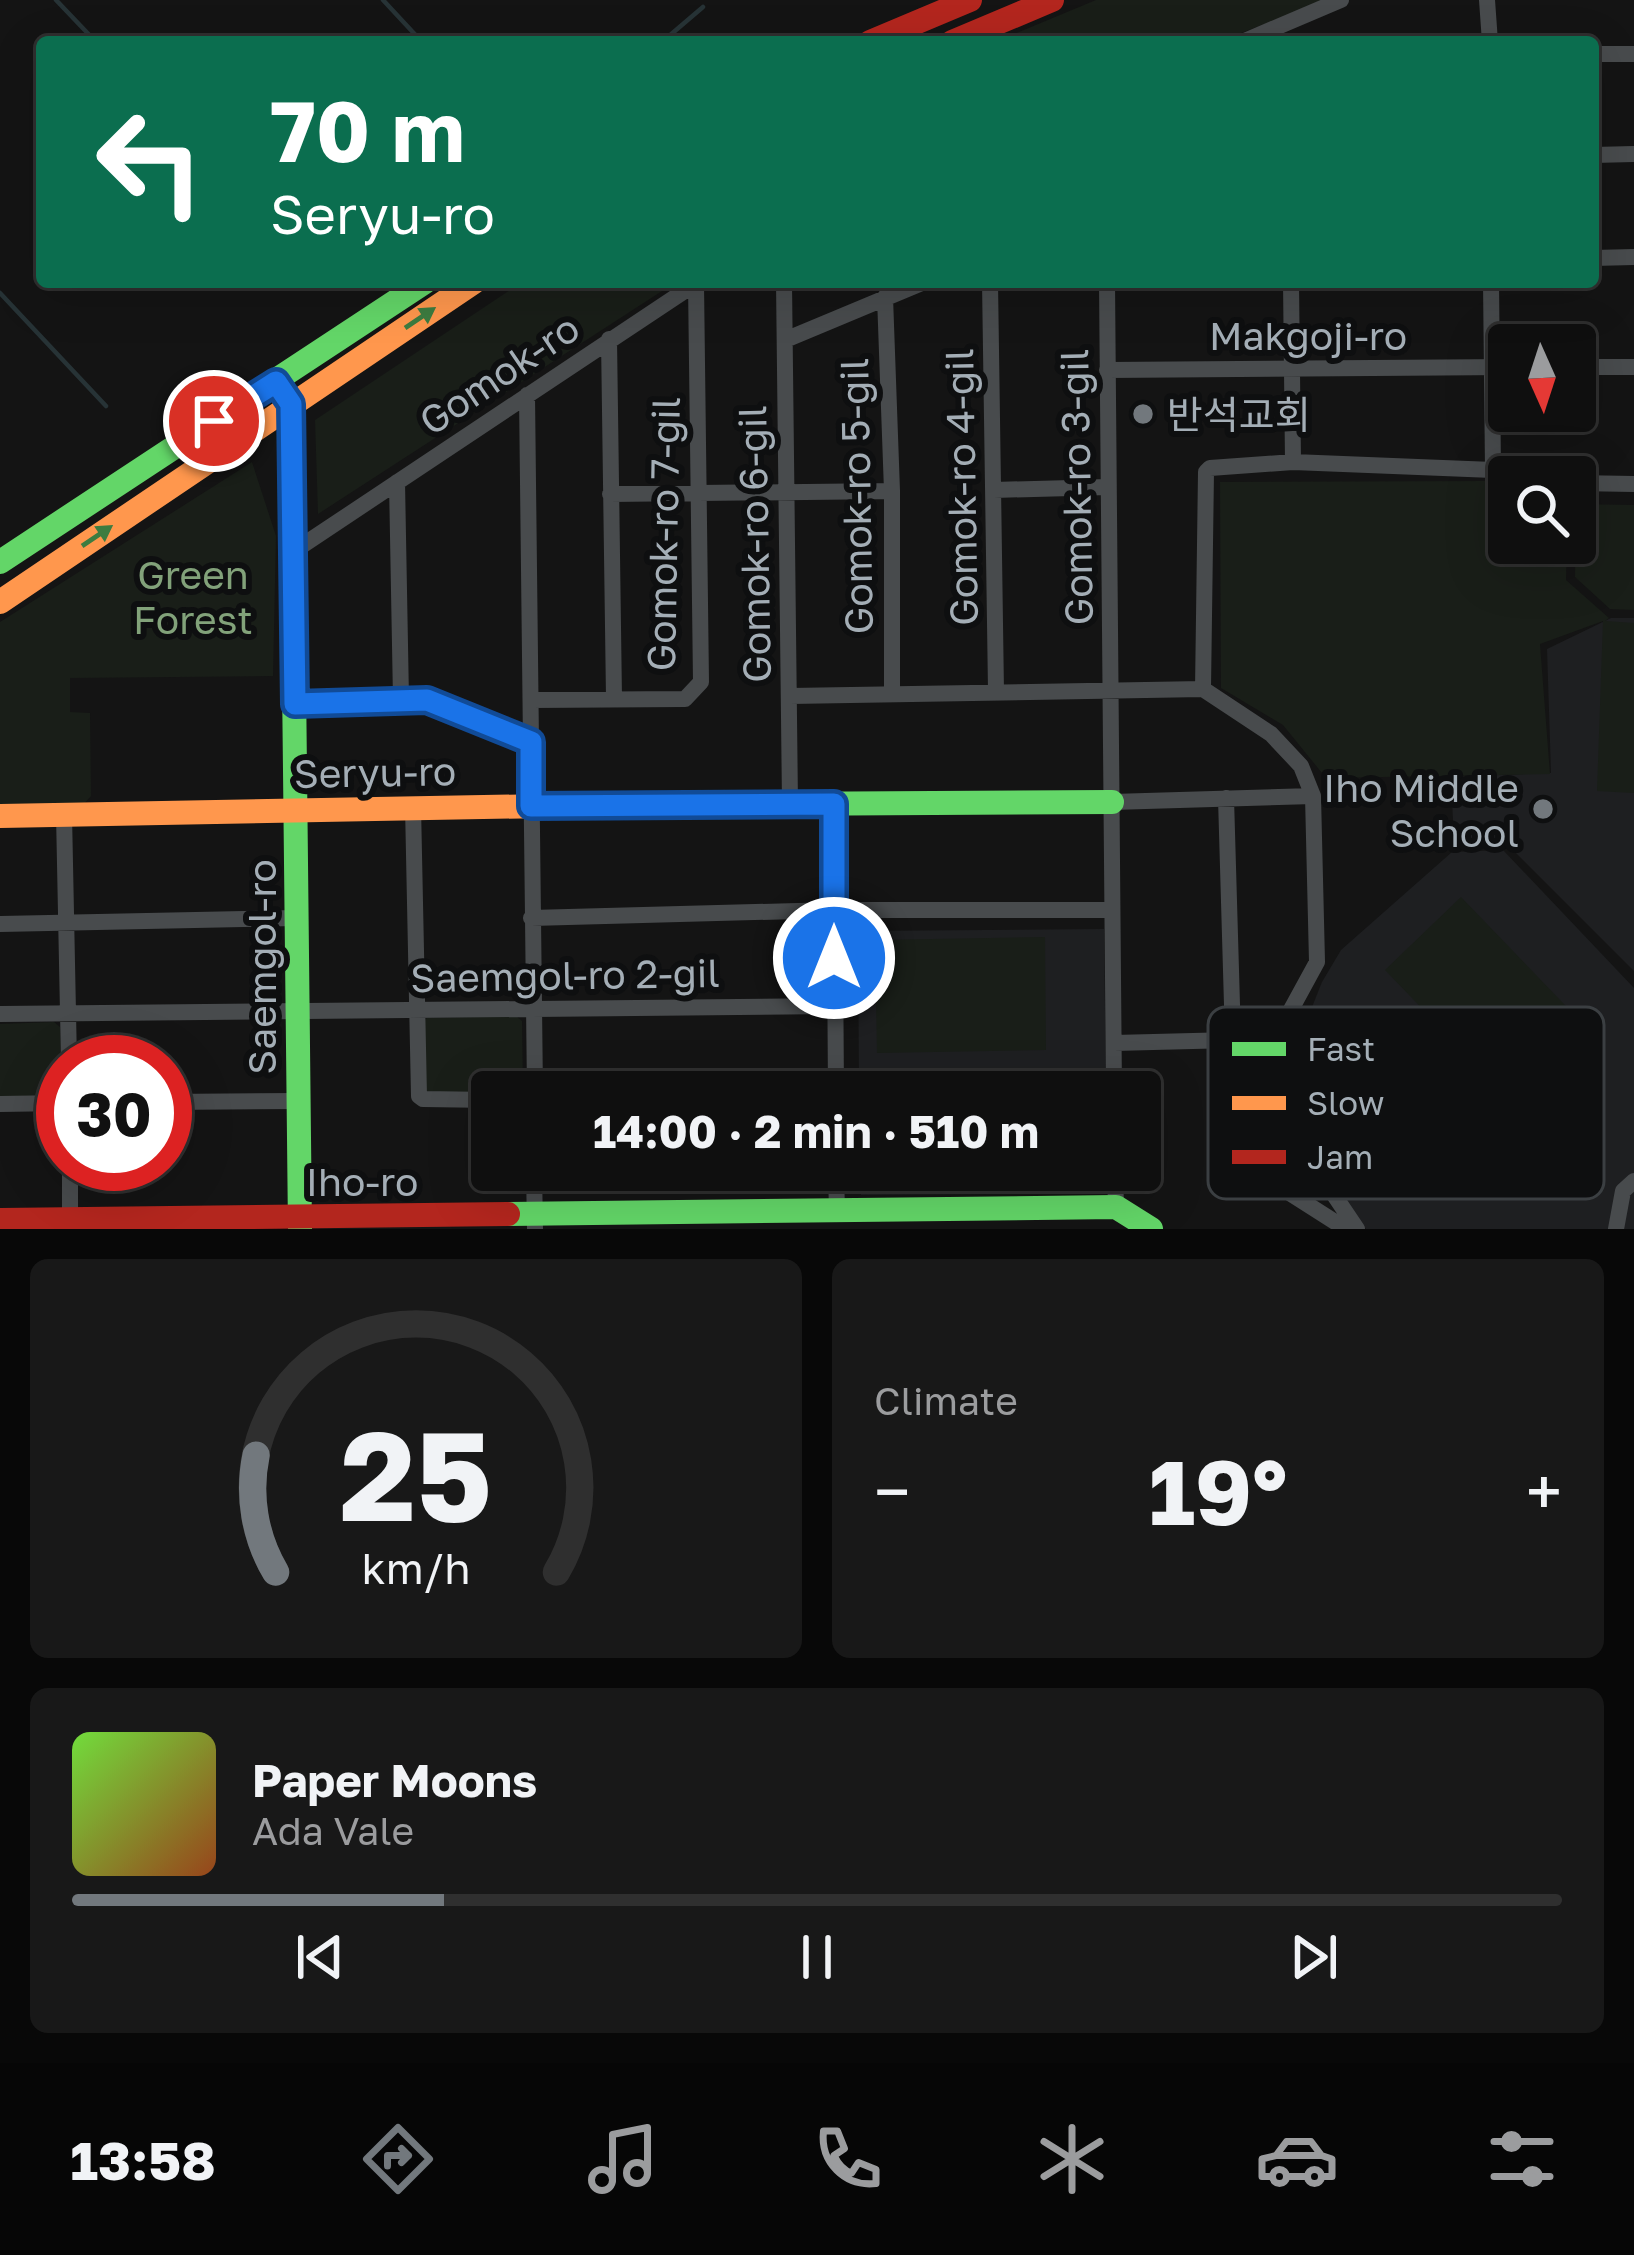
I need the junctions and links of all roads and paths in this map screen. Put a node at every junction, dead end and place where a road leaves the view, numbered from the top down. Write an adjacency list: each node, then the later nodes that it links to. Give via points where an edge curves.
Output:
1 (970, 0): 5 (street)
2 (1052, 0): 6 (street)
3 (1341, 0): 7 (street)
4 (1487, 0): 8 (street)
5 (884, 36)
6 (966, 36)
7 (1258, 36)
8 (1490, 36)
9 (1599, 54): 10 (street)
10 (1634, 54)
11 (1634, 154): 12 (street)
12 (1599, 155)
13 (1634, 257): 14 (street)
14 (1599, 258)
15 (416, 288): 34 (street)
16 (465, 288): 36 (street, one-way to 16)
17 (689, 288): 27 (street, Gomok-ro)
18 (697, 288): 46 (street, Gomok-ro 7-gil)
19 (784, 288): 28 (street, Gomok-ro 6-gil)
20 (909, 288): 25 (street)
21 (990, 288): 43 (street, Gomok-ro 4-gil)
22 (1107, 288): 33 (street, Gomok-ro 3-gil)
23 (1291, 288): 29 (street)
24 (1492, 288): 26 (street)
25 (885, 298): 28 (street); 45 (street, Gomok-ro 5-gil)
26 (1496, 324)
27 (610, 339): 35 (street, Gomok-ro); 47 (street)
28 (784, 340): 44 (street, Gomok-ro 6-gil)
29 (1293, 367): 30 (street, Makgoji-ro); 33 (street, Makgoji-ro); 37 (street)
30 (1488, 367)
31 (1596, 367): 32 (street)
32 (1634, 367)
33 (1107, 370): 42 (street, Gomok-ro 3-gil)
34 (276, 382): 36 (street); 49 (street)
35 (526, 395): 39 (street, Gomok-ro); 58 (street)
36 (291, 404): 48 (street, Saemgol-ro); 50 (street, one-way to 36)
37 (1293, 463): 38 (street); 51 (street, via 1206,472)
38 (1488, 472)
39 (397, 482): 48 (street, Gomok-ro); 57 (street, Gomok-ro)
40 (1596, 483): 41 (street)
41 (1634, 484)
42 (1108, 487): 43 (street); 52 (street, Gomok-ro 3-gil)
43 (994, 490): 53 (street, Gomok-ro 4-gil)
44 (785, 491): 45 (street); 46 (street); 55 (street, Gomok-ro 6-gil)
45 (892, 491): 54 (street, Gomok-ro 5-gil)
46 (699, 492): 47 (street); 56 (street, Gomok-ro 7-gil, via 700,682 685,699)
47 (610, 494): 56 (street)
48 (294, 551): 59 (street, Saemgol-ro)
49 (0, 562)
50 (0, 602)
51 (1203, 689): 52 (street); 61 (street, via 1271,734 1300,766)
52 (1112, 690): 53 (street); 63 (street, Gomok-ro 3-gil)
53 (996, 691): 54 (street)
54 (892, 694): 55 (street)
55 (790, 695): 64 (street, Gomok-ro 6-gil)
56 (614, 698): 58 (street, Gomok-ro 7-gil)
57 (401, 699): 59 (street); 60 (street, via 427,700)
58 (530, 700): 60 (street)
59 (295, 704): 68 (street, Saemgol-ro)
60 (531, 742): 67 (street)
61 (1313, 796): 62 (street); 79 (street, via 1317,962)
62 (1226, 798): 63 (street); 78 (street)
63 (1112, 802): 65 (street, Seryu-ro); 72 (street, Gomok-ro 3-gil)
64 (790, 804): 65 (street, Seryu-ro); 67 (street, Seryu-ro)
65 (834, 804): 71 (street)
66 (413, 806): 67 (street, Seryu-ro); 68 (street, Seryu-ro); 81 (street)
67 (531, 806): 74 (street)
68 (296, 809): 69 (street, Seryu-ro); 73 (street, Saemgol-ro)
69 (64, 814): 70 (street, Seryu-ro); 76 (street)
70 (0, 816)
71 (834, 910): 72 (street); 74 (street); 77 (street)
72 (1112, 910): 87 (street, Gomok-ro 3-gil)
73 (297, 917): 76 (street); 82 (street, Saemgol-ro)
74 (531, 918): 80 (street)
75 (0, 924): 76 (street)
76 (66, 924): 83 (street)
77 (834, 1006): 80 (street, Saemgol-ro 2-gil); 89 (street)
78 (1232, 1007)
79 (1292, 1007)
80 (533, 1009): 81 (street, Saemgol-ro 2-gil); 88 (street)
81 (415, 1010): 82 (street, Saemgol-ro 2-gil); 91 (street, via 419,1096)
82 (297, 1011): 83 (street, Saemgol-ro 2-gil); 92 (street, Saemgol-ro)
83 (68, 1013): 84 (street, Saemgol-ro 2-gil); 85 (street)
84 (0, 1014)
85 (68, 1035)
86 (1208, 1041): 87 (street)
87 (1114, 1043): 90 (street, Gomok-ro 3-gil)
88 (534, 1071)
89 (836, 1071)
90 (1114, 1071)
91 (471, 1100)
92 (298, 1101): 93 (street); 108 (street, Saemgol-ro)
93 (192, 1102)
94 (36, 1103): 95 (street)
95 (0, 1104)
96 (1634, 1181): 114 (street, via 1623,1191)
97 (70, 1191): 110 (street)
98 (535, 1191): 107 (street)
99 (836, 1191): 104 (street)
100 (1115, 1191): 103 (street)
101 (1299, 1199): 112 (street)
102 (1337, 1199): 113 (street)
103 (1115, 1207): 104 (street, Iho-ro); 111 (street)
104 (836, 1213): 106 (street, Iho-ro)
105 (0, 1220): 110 (street, Iho-ro)
106 (755, 1221): 107 (street, Iho-ro)
107 (534, 1222): 109 (street, Iho-ro)
108 (300, 1223): 109 (street, Iho-ro); 110 (street, Iho-ro)
109 (426, 1223)
110 (70, 1224)
111 (1150, 1229)
112 (1346, 1229)
113 (1357, 1229)
114 (1616, 1229)

